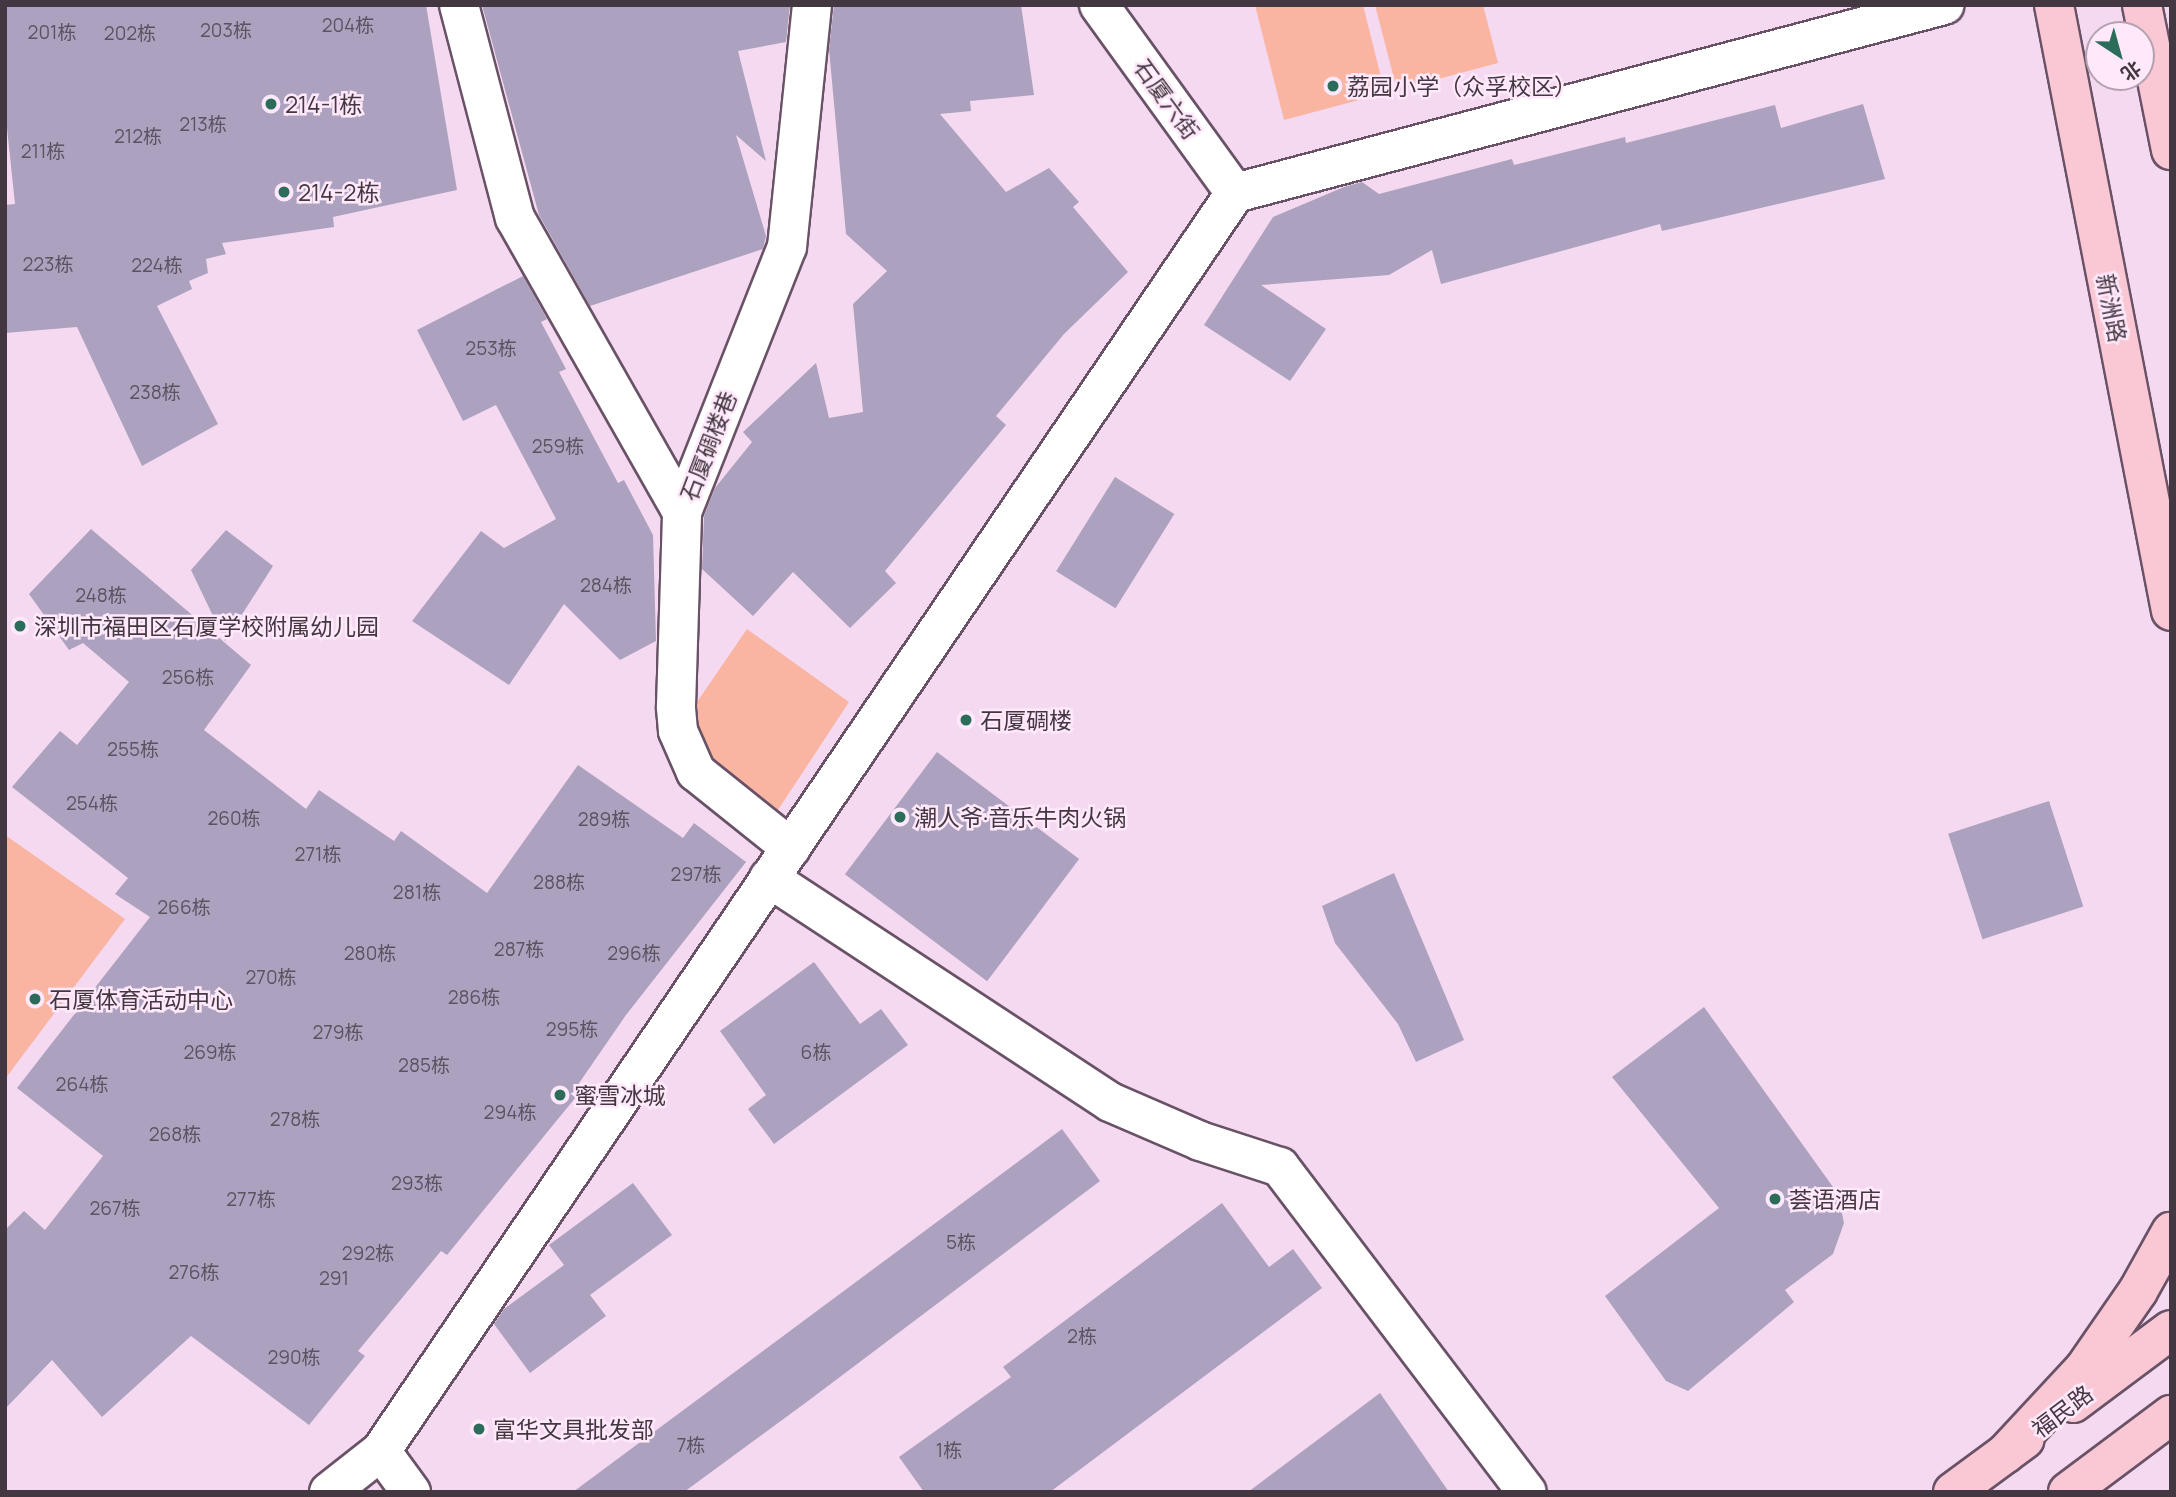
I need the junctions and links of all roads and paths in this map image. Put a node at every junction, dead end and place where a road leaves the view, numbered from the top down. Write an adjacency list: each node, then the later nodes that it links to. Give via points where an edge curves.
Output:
1 (459, 5): 9 (street, via 514,218)
2 (812, 5): 9 (street, 石厦碉楼巷, via 787,247)
3 (1099, 5): 8 (street, 石厦六街)
4 (1944, 5): 8 (street)
5 (2054, 5): 10 (main road, 新洲路)
6 (2142, 5): 7 (main road)
7 (2171, 150)
8 (1234, 193): 11 (street)
9 (682, 512): 11 (street, 石厦碉楼巷, via 676,706 684,751)
10 (2171, 611)
11 (780, 863): 15 (street); 19 (street, 石厦碉楼巷, via 1111,1102 1200,1141 1280,1167)
12 (2171, 1232): 16 (main road, via 2138,1292 2084,1369)
13 (2171, 1330): 16 (main road, 福民路)
14 (2171, 1415): 21 (main road)
15 (381, 1451): 17 (street); 18 (street)
16 (2005, 1454): 20 (main road, 福民路)
17 (329, 1492)
18 (411, 1492)
19 (1527, 1492)
20 (1953, 1492)
21 (2068, 1492)

